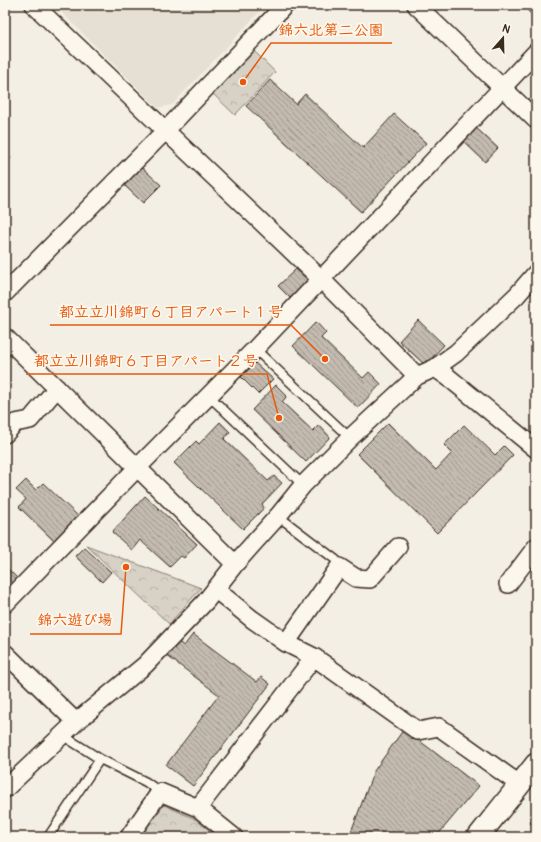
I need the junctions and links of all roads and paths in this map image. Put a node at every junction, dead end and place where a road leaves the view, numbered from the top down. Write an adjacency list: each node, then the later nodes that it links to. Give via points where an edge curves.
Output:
1 (34, 5): 7 (street)
2 (285, 5): 7 (street)
3 (416, 5): 5 (street)
4 (536, 52): 5 (street)
5 (503, 88): 6 (street); 9 (street)
6 (536, 120)
7 (166, 130): 9 (street); 10 (street)
8 (536, 274): 13 (street, via 456,353)
9 (322, 280): 12 (street); 14 (street)
10 (5, 293)
11 (5, 337): 15 (street)
12 (255, 349): 16 (street); 18 (lane)
13 (435, 368): 14 (street); 19 (street)
14 (417, 376): 18 (street)
15 (57, 388): 17 (street, via 30,420 15,423); 20 (street)
16 (208, 396): 20 (street); 21 (lane)
17 (5, 434)
18 (350, 438): 21 (street)
19 (536, 449)
20 (138, 467): 25 (street); 29 (street)
21 (303, 485): 22 (street)
22 (278, 516): 25 (street); 26 (lane, via 336,560)
23 (398, 547): 26 (street, via 370,579 356,578)
24 (536, 547): 27 (street)
25 (235, 564): 28 (street)
26 (339, 567): 30 (street)
27 (508, 584)
28 (215, 589): 30 (street); 33 (street, via 146,664)
29 (5, 604)
30 (286, 643): 32 (street)
31 (5, 653): 33 (street)
32 (314, 657): 37 (street, via 418,730 439,726); 40 (street)
33 (76, 722): 34 (street)
34 (62, 735): 35 (lane); 38 (street)
35 (100, 759): 39 (lane, via 146,782); 41 (lane)
36 (536, 764): 37 (street)
37 (519, 784): 44 (street)
38 (5, 789)
39 (160, 792): 40 (street); 42 (street)
40 (198, 808): 43 (street)
41 (48, 837)
42 (129, 837)
43 (234, 837)
44 (478, 837)

